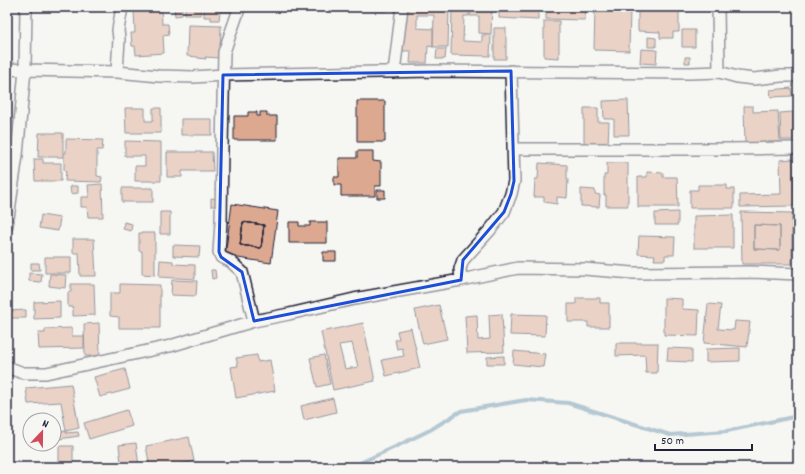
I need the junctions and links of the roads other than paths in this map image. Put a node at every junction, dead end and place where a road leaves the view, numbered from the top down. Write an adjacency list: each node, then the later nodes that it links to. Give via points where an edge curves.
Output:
1 (26, 7): 7 (street)
2 (122, 7): 9 (street, via 118,30)
3 (237, 7): 12 (street, via 238,12 224,52)
4 (402, 7): 10 (street)
5 (718, 7): 11 (street)
6 (7, 69): 7 (street)
7 (25, 70): 9 (street); 16 (street)
8 (511, 71): 10 (street); 11 (street); 15 (street)
9 (117, 72): 12 (street, via 159,76)
10 (394, 72): 12 (street)
11 (719, 72): 13 (street, via 754,79)
12 (223, 75): 19 (street, via 219,252 221,258 230,261 242,272)
13 (798, 76)
14 (798, 148): 15 (street)
15 (513, 149): 18 (street, via 514,181 504,212 463,260 460,269)
16 (7, 225)
17 (798, 274): 18 (street, via 633,273 518,268)
18 (461, 280): 19 (street, via 354,299)
19 (254, 322): 20 (street, via 170,346 46,373 23,373)
20 (7, 367)

